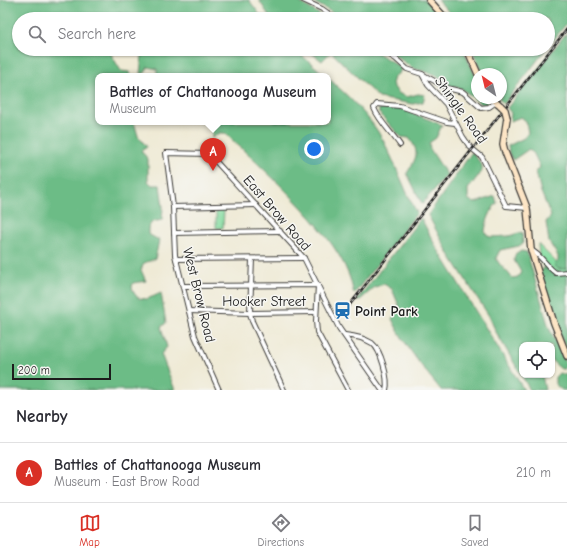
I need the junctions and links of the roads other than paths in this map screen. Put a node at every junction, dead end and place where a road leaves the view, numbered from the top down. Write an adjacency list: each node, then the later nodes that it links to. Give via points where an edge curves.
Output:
1 (303, 0): 3 (street)
2 (428, 0): 4 (main road)
3 (326, 12)
4 (439, 12)
5 (392, 56): 8 (street, Shingle Road, via 407,69)
6 (469, 56): 7 (main road)
7 (475, 68)
8 (422, 74): 9 (street, via 447,88 463,92); 13 (street, Shingle Road, via 446,104)
9 (471, 99)
10 (476, 104): 11 (street, via 481,108 489,107)
11 (491, 104)
12 (499, 104): 18 (main road, bridge, via 505,110 507,118 504,148)
13 (455, 123): 14 (street, via 400,106 377,104 374,108 377,116); 18 (street, Shingle Road, via 470,147 487,165 506,206)
14 (400, 145)
15 (166, 154): 16 (street, East Brow Road, via 209,154); 17 (street, West Brow Road)
16 (256, 205): 17 (street); 19 (street, East Brow Road)
17 (173, 207): 20 (street, West Brow Road)
18 (526, 208): 21 (main road)
19 (280, 231): 20 (street); 22 (street, East Brow Road)
20 (174, 232): 24 (street, West Brow Road)
21 (531, 250): 25 (street, via 556,273); 33 (main road)
22 (304, 258): 23 (street); 27 (street, East Brow Road)
23 (252, 259): 24 (street); 26 (street)
24 (176, 260): 28 (street, West Brow Road)
25 (567, 272)
26 (251, 285): 27 (street); 28 (street); 31 (street)
27 (318, 285): 30 (street); 32 (street, East Brow Road, via 339,328)
28 (183, 286): 29 (street, West Brow Road)
29 (189, 311): 31 (street, Hooker Street); 35 (street, West Brow Road, via 197,340)
30 (316, 312): 31 (street, Hooker Street); 37 (street, via 318,332)
31 (250, 313): 36 (street)
32 (345, 334): 34 (street, East Brow Road); 40 (street, via 366,340 374,346 383,365)
33 (567, 356)
34 (379, 385): 38 (street); 39 (street, East Brow Road)
35 (219, 390)
36 (284, 390)
37 (348, 390)
38 (375, 390)
39 (382, 390)
40 (386, 390)

